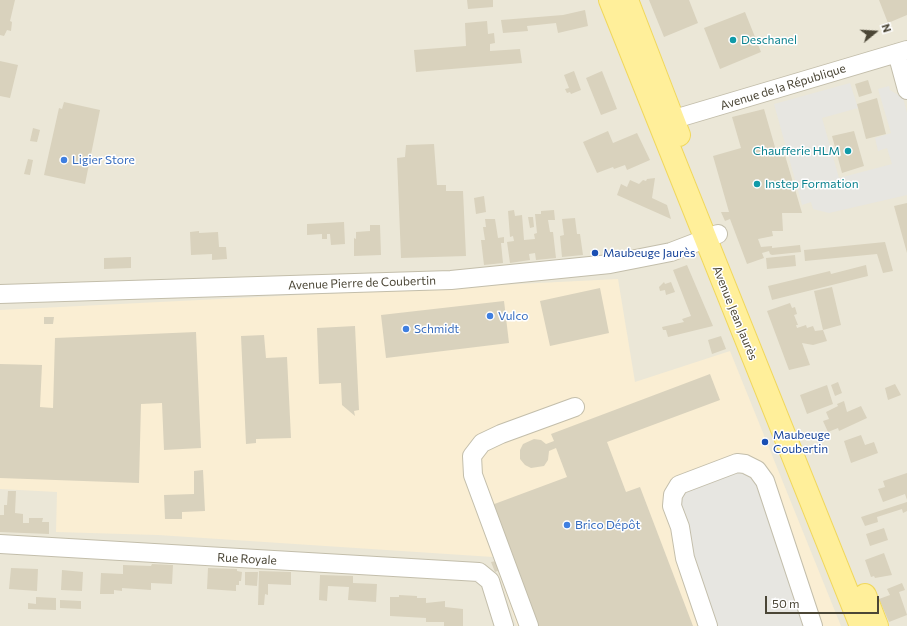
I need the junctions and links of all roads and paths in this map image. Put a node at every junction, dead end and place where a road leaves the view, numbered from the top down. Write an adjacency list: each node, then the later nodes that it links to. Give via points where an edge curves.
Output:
1 (610, 0): 5 (main road, Avenue Jean Jaurès)
2 (627, 0): 5 (main road, Avenue Jean Jaurès)
3 (902, 52): 4 (street); 5 (street, Avenue de la République)
4 (907, 90)
5 (666, 121): 6 (main road, Avenue Jean Jaurès)
6 (711, 237): 7 (street, Avenue Pierre de Coubertin, via 671,252 610,264 451,280); 14 (main road, Avenue Jean Jaurès); 15 (main road, Avenue Jean Jaurès, via 815,469)
7 (0, 294)
8 (575, 407): 11 (street, via 482,443 472,456 474,475)
9 (0, 544): 10 (street, Rue Royale, via 479,572 490,581)
10 (504, 626)
11 (529, 626)
12 (708, 626): 13 (street, via 685,558 680,527 672,506 673,495 679,485 737,463 757,470 765,481)
13 (813, 626)
14 (861, 626)
15 (877, 626)

